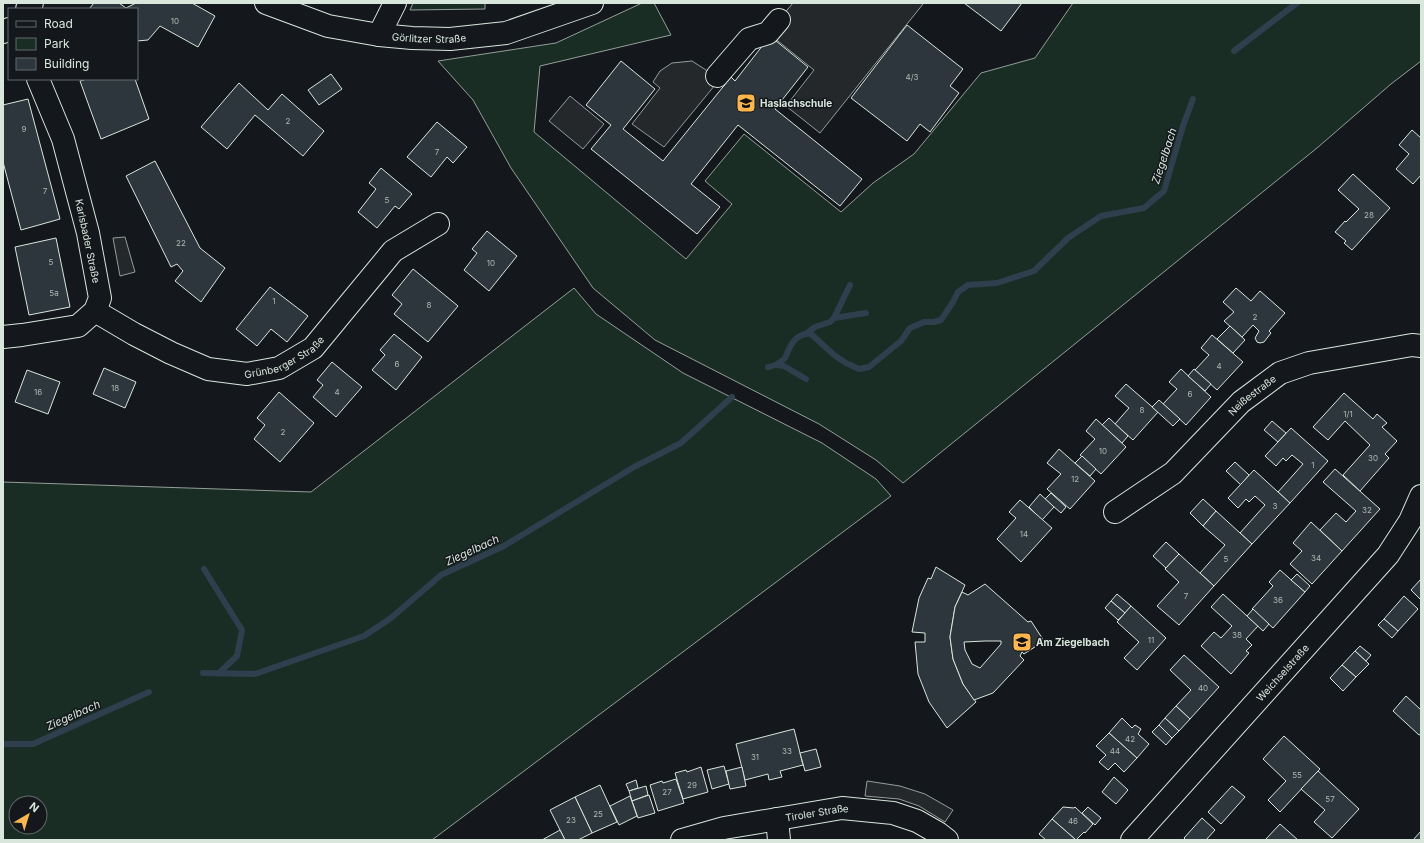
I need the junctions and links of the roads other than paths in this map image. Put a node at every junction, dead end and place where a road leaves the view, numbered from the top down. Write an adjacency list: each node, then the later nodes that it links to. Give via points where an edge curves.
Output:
1 (266, 3): 5 (street, Görlitzer Straße, via 328,26)
2 (395, 3): 5 (street)
3 (592, 3): 5 (street, Görlitzer Straße, via 506,33 450,39)
4 (779, 20): 6 (street, via 768,33 749,39)
5 (379, 35)
6 (717, 76)
7 (38, 80): 9 (street, Karlsbader Straße, via 63,139 88,233 100,298)
8 (438, 224): 9 (street, Grünberger Straße, via 394,251 313,348 279,368 247,374 208,369 171,353)
9 (95, 311): 10 (street, via 78,326)
10 (3, 337)
11 (1421, 346): 13 (street, Neißestraße, via 1412,345 1310,363 1280,374 1241,402 1173,473)
12 (1421, 496): 17 (street, Weichselstraße, via 1410,521 1388,555)
13 (1116, 512)
14 (778, 830): 15 (street, Tiroler Straße, via 724,828); 16 (street, Tiroler Straße, via 842,808 893,813 917,821)
15 (682, 840)
16 (947, 840)
17 (1132, 840)

